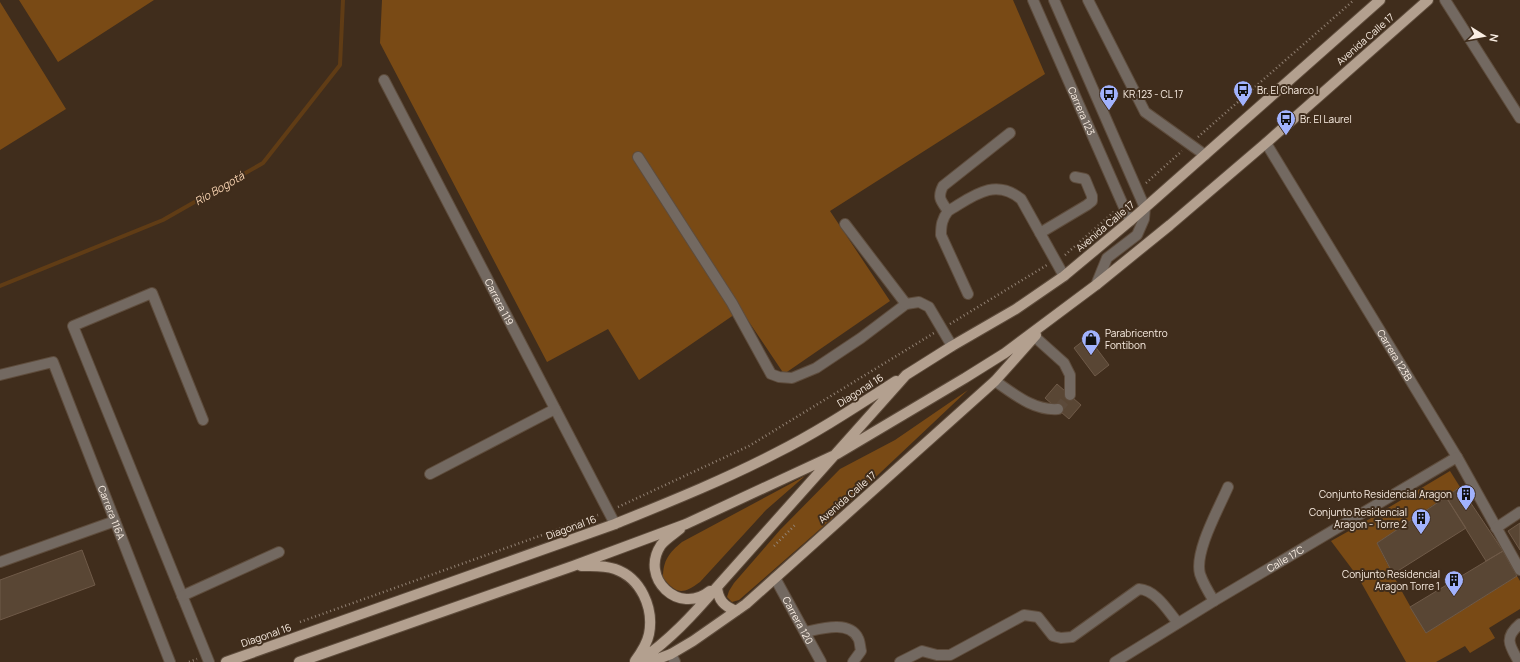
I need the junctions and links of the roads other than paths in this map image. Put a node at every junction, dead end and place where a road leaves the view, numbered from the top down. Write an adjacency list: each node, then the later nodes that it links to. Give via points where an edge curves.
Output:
1 (1033, 0): 16 (street, Carrera 123)
2 (1054, 0): 14 (street, Carrera 123)
3 (1088, 0): 11 (street, via 1145,112)
4 (1380, 0): 11 (main road, Avenida Calle 17)
5 (1428, 0): 10 (main road, Avenida Calle 17)
6 (1445, 0): 8 (street)
7 (384, 80): 30 (street, Carrera 119)
8 (1520, 118)
9 (1010, 133): 15 (street, via 943,186 939,193 940,198)
10 (1266, 143): 20 (main road, Avenida Calle 17); 34 (street, Carrera 123B)
11 (1205, 155): 14 (main road, Avenida Calle 17)
12 (638, 157): 22 (street, via 732,303 771,374 792,378 816,368)
13 (1075, 177): 18 (street, via 1085,178 1092,201)
14 (1145, 208): 16 (main road, Avenida Calle 17); 20 (street, via 1144,219 1137,235 1107,258)
15 (948, 211): 18 (street, via 987,190 1000,189 1021,199); 21 (street, via 941,226 941,234)
16 (1130, 221): 19 (main road, Avenida Calle 17)
17 (845, 224): 22 (street)
18 (1040, 233): 19 (street)
19 (1064, 276): 25 (main road, Avenida Calle 17, via 1016,309)
20 (1096, 286): 23 (main road, Avenida Calle 17)
21 (968, 294)
22 (906, 304): 25 (street, via 919,302 929,307)
23 (1041, 326): 24 (main road, Avenida Calle 17); 33 (main road, Avenida Calle 17, via 1005,353)
24 (1035, 337): 28 (main road, Avenida Calle 17); 29 (street, via 1064,363 1070,375)
25 (952, 346): 27 (main road, Avenida Calle 17)
26 (0, 375): 38 (street, Carrera 116A, via 53,362)
27 (906, 375): 33 (main road, Avenida Calle 17); 39 (main road, Diagonal 16, via 776,454)
28 (995, 381): 31 (street, via 1035,406 1047,410); 46 (main road, Avenida Calle 17)
29 (1070, 395)
30 (555, 408): 35 (street); 39 (street, Carrera 119)
31 (1058, 409)
32 (203, 420): 48 (street, via 152,293 73,326)
33 (837, 454): 40 (main road); 47 (main road, Avenida Calle 17)
34 (1457, 457): 41 (street, Carrera 123B); 49 (street, Calle 17C)
35 (430, 474)
36 (1228, 487): 49 (street, via 1202,546 1198,565)
37 (1520, 512): 41 (street)
38 (115, 521): 43 (street); 56 (street, Carrera 116A)
39 (615, 524): 57 (main road, Diagonal 16)
40 (686, 524): 44 (main road); 47 (main road, via 662,544 656,556 654,570 659,583 668,593 680,599 693,600 706,595)
41 (1496, 528): 45 (street, Carrera 123B)
42 (279, 552): 48 (street)
43 (0, 562)
44 (573, 566): 58 (main road); 59 (main road, via 600,565 616,569 629,577 640,589 648,604 649,635 643,650)
45 (1520, 570)
46 (775, 578): 50 (main road, Avenida Calle 17); 53 (street, Carrera 120)
47 (717, 586): 50 (main road, via 717,593 724,605); 60 (main road, Avenida Calle 17, via 674,634)
48 (182, 596): 55 (street)
49 (1214, 601): 51 (street, Calle 17C)
50 (736, 611): 54 (main road, Avenida Calle 17)
51 (1178, 623): 64 (street, via 1154,596 1147,590 1139,589 1072,637 1053,636 1038,617 1024,614 950,655 922,651); 65 (street, Calle 17C)
52 (1520, 624): 66 (street, via 1511,633 1510,644)
53 (805, 632): 62 (street, Carrera 120); 63 (street, via 835,626 851,630 859,638 860,651)
54 (673, 658): 61 (main road, Avenida Calle 17)
55 (208, 659)
56 (170, 662)
57 (226, 662)
58 (300, 662)
59 (634, 662)
60 (638, 662)
61 (650, 662)
62 (821, 662)
63 (853, 662)
64 (900, 662)
65 (1115, 662)
66 (1519, 662)

